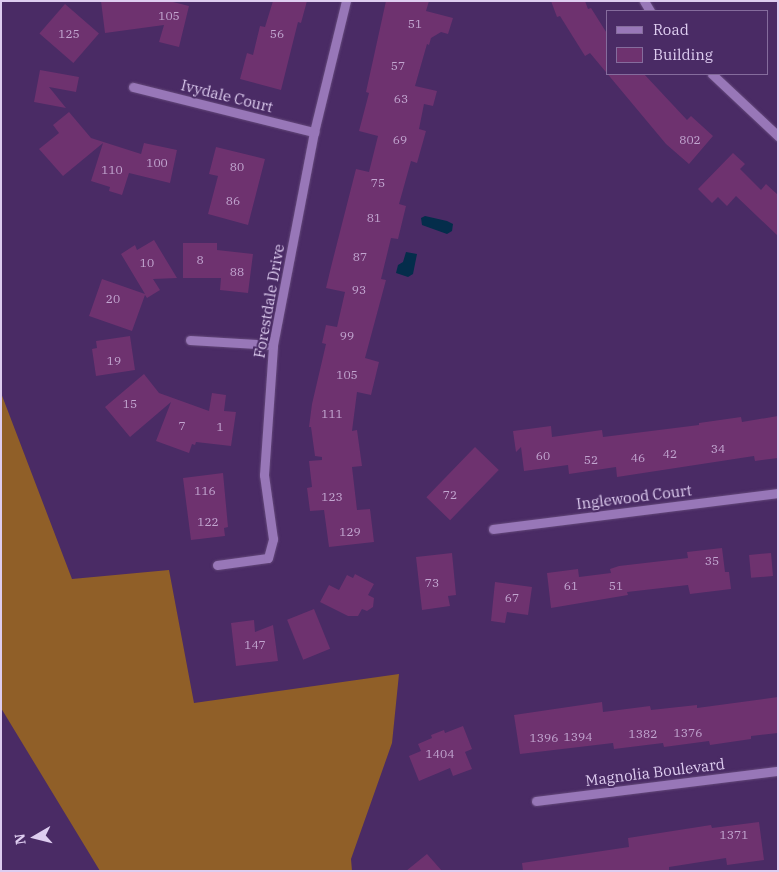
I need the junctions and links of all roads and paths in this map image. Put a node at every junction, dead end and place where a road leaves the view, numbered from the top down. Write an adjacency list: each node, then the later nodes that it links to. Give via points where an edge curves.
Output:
1 (346, 1): 4 (street, Forestdale Drive)
2 (713, 75): 5 (street)
3 (133, 87): 4 (street, Ivydale Court)
4 (314, 132): 7 (street, Forestdale Drive)
5 (778, 136)
6 (190, 340): 7 (street)
7 (273, 345): 10 (street, Forestdale Drive, via 264,475 273,539 268,558)
8 (778, 493): 9 (street, Inglewood Court)
9 (493, 528)
10 (217, 565)
11 (778, 771): 12 (street, Magnolia Boulevard)
12 (536, 801)

